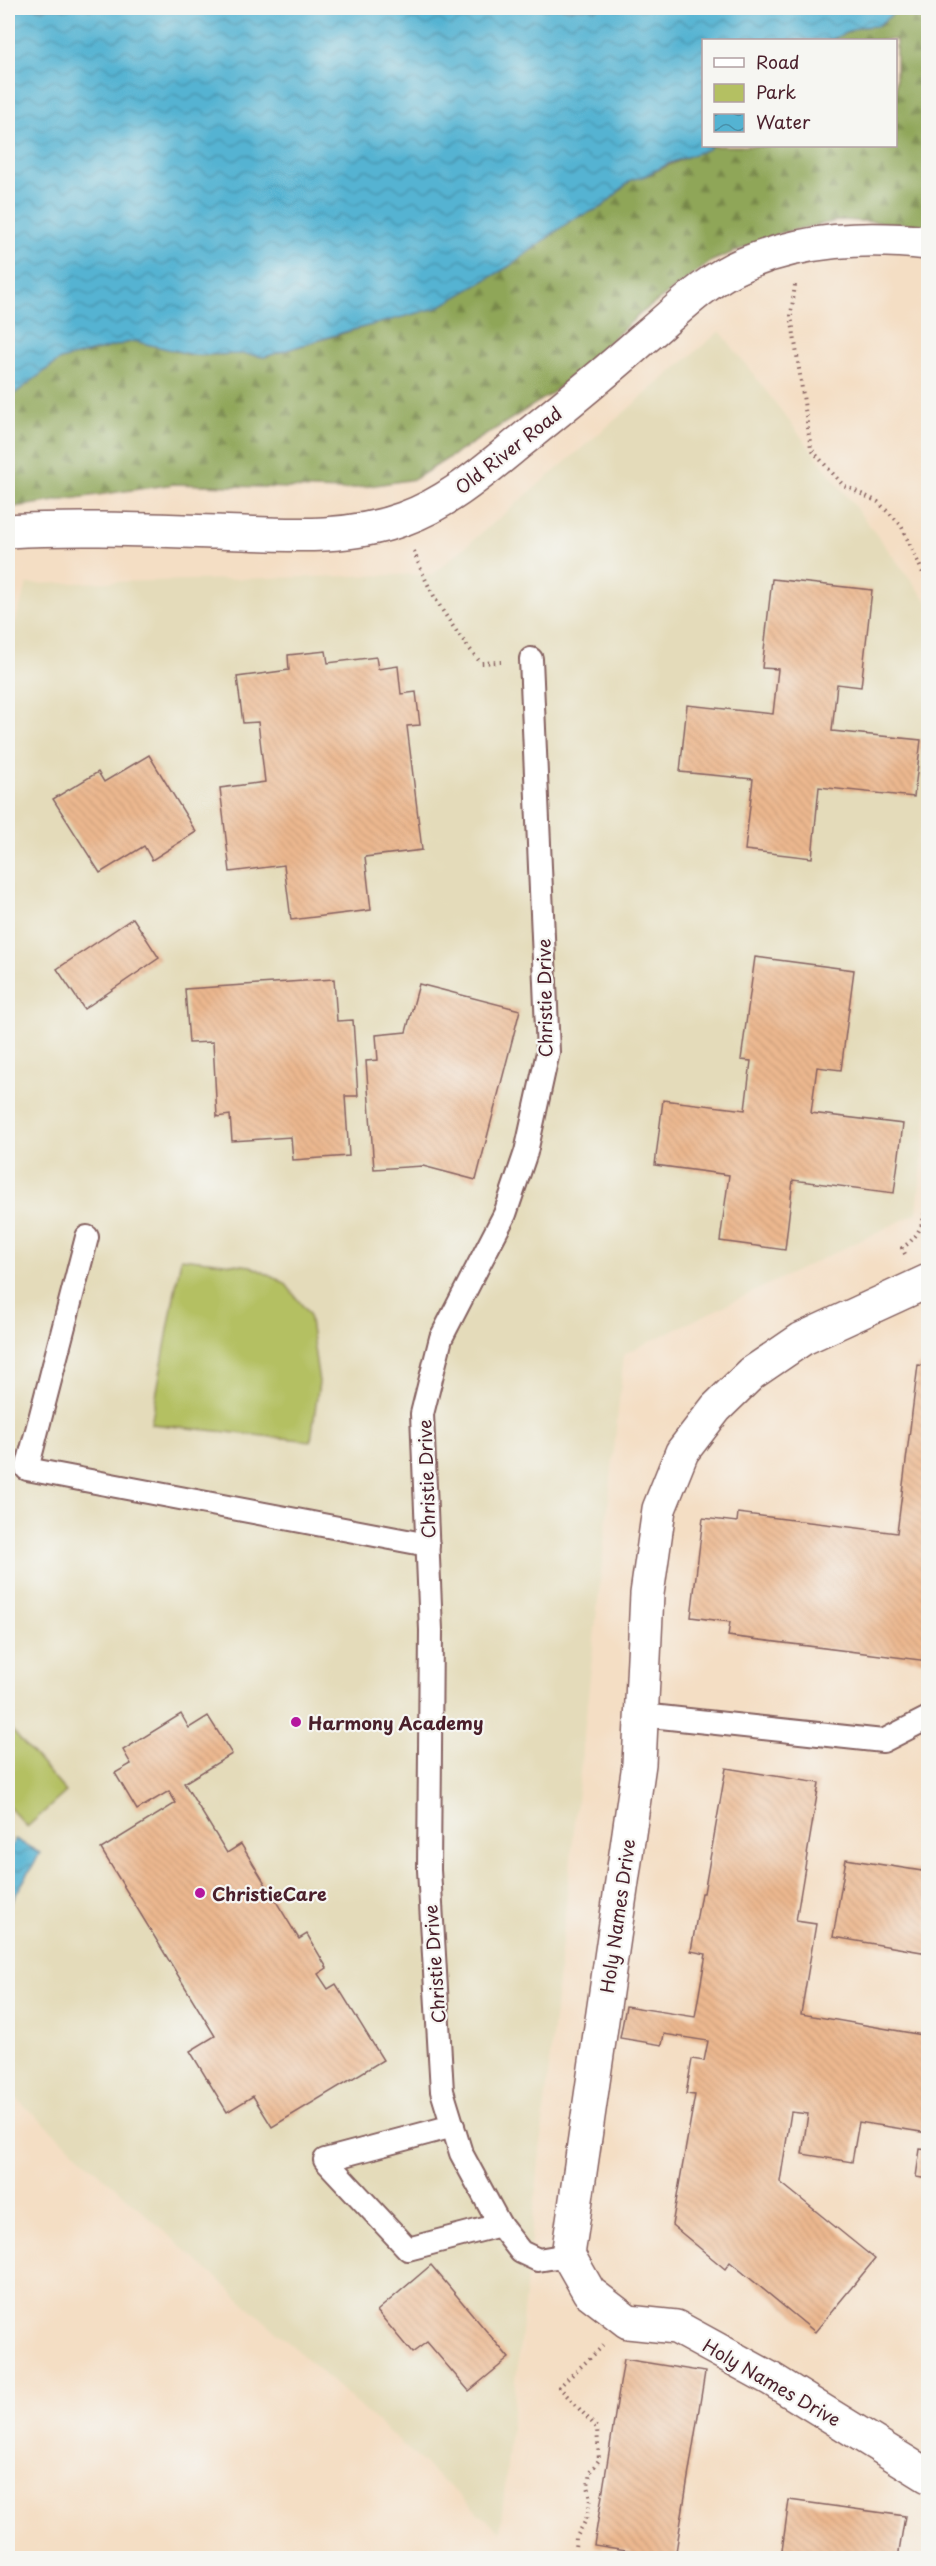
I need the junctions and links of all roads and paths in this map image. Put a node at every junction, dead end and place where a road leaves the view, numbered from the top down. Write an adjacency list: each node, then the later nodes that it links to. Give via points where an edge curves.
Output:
1 (928, 243): 3 (street, Old River Road, via 850,239 800,245 742,265 687,302 475,479)
2 (791, 315): 5 (path, via 811,449 843,485 878,502 900,525)
3 (402, 519): 4 (street, Old River Road, via 368,529 307,536 145,530); 6 (path, via 423,577 457,635 481,663)
4 (8, 531)
5 (928, 584)
6 (531, 660): 11 (lane, Christie Drive, via 548,1052 526,1152 505,1214 441,1338 422,1414)
7 (928, 1159): 8 (path, via 926,1208)
8 (920, 1232)
9 (87, 1237): 11 (lane, via 27,1469)
10 (928, 1281): 12 (street, Holy Names Drive, via 802,1339 752,1374 716,1408 682,1452 659,1509 647,1594)
11 (428, 1545): 14 (lane, Christie Drive, via 429,1870 442,2091)
12 (642, 1715): 13 (lane, via 883,1741); 16 (street, Holy Names Drive, via 639,1764)
13 (928, 1718)
14 (453, 2126): 15 (lane, Christie Drive, via 461,2153); 15 (lane, via 325,2160 408,2249)
15 (500, 2225): 16 (lane, Christie Drive, via 521,2252 538,2260)
16 (568, 2255): 17 (street, via 589,2292)
17 (628, 2322): 18 (street, Holy Names Drive, via 676,2327 771,2379); 19 (path, via 559,2387 597,2428 598,2460 590,2472 591,2499 576,2538)
18 (928, 2476)
19 (574, 2559)

